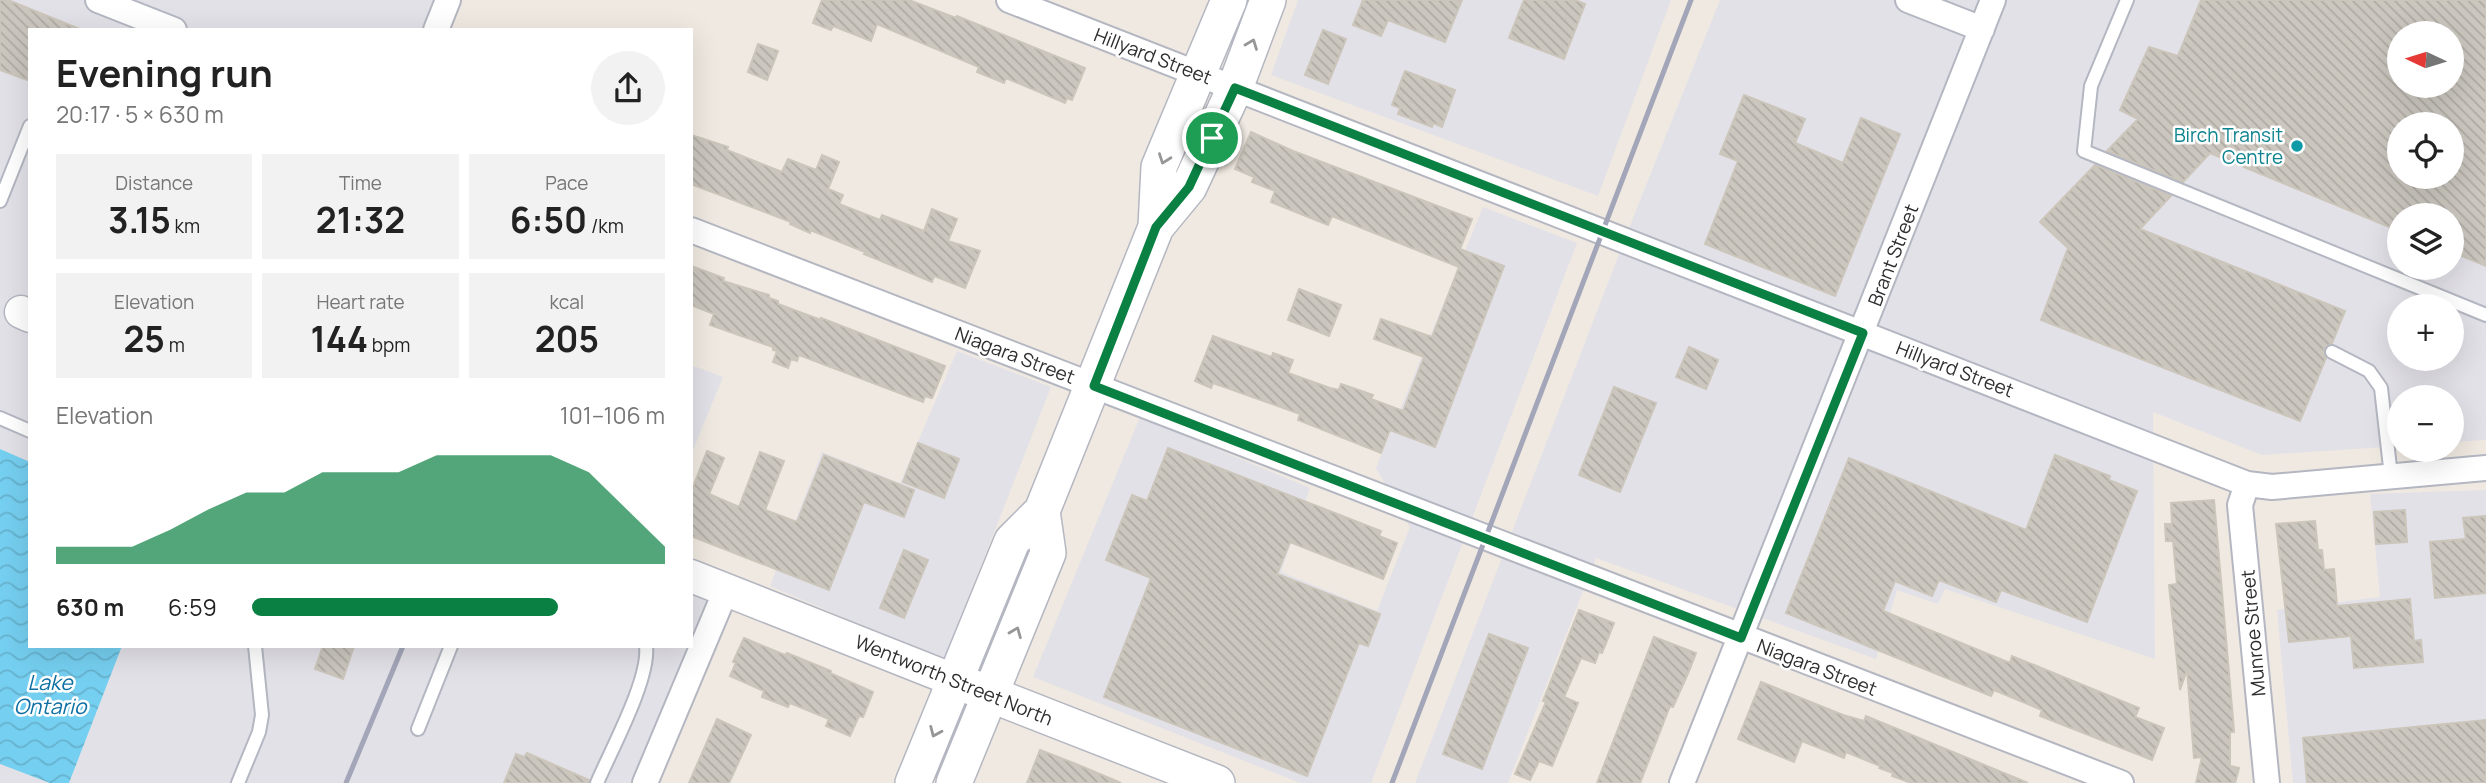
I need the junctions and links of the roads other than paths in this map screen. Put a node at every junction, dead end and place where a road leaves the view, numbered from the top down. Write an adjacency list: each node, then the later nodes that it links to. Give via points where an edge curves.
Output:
1 (98, 0): 9 (street)
2 (448, 0): 11 (street)
3 (1009, 0): 13 (street, Hillyard Street)
4 (1229, 0): 13 (main road)
5 (1268, 0): 14 (main road, one-way to 5)
6 (1908, 0): 12 (street)
7 (1993, 0): 12 (street, Brant Street)
8 (2127, 0): 19 (lane, via 2091,86 2084,151)
9 (138, 23): 10 (street)
10 (164, 28)
11 (437, 28)
12 (1982, 29): 20 (street, Brant Street)
13 (1199, 73): 14 (street, Hillyard Street); 17 (main road, one-way to 17, via 1160,167)
14 (1235, 88): 17 (main road, via 1189,187); 20 (street, Hillyard Street)
15 (28, 131): 16 (lane)
16 (0, 201)
17 (1156, 227): 22 (main road)
18 (693, 231): 22 (street, Niagara Street)
19 (2486, 315)
20 (1863, 333): 27 (street, Hillyard Street); 31 (street, Brant Street)
21 (2332, 352): 26 (lane, via 2368,370 2381,388)
22 (1094, 386): 28 (main road); 31 (street, Niagara Street)
23 (0, 418): 24 (lane)
24 (28, 430)
25 (2486, 468): 26 (street, Hillyard Street)
26 (2391, 476): 27 (street, Hillyard Street)
27 (2247, 484): 47 (street, Munroe Street, via 2241,505)
28 (1042, 511): 35 (main road, via 1012,541); 36 (main road, one-way to 28, via 1048,554)
29 (693, 577): 30 (street, Wentworth Street North)
30 (726, 590): 35 (street, Wentworth Street North); 41 (street)
31 (1741, 638): 45 (street, Brant Street); 46 (street, Niagara Street)
32 (255, 648): 39 (lane, via 262,715)
33 (450, 648): 37 (lane)
34 (646, 648): 40 (lane, via 637,690)
35 (956, 681): 36 (main road, Wentworth Street North); 42 (main road, one-way to 42)
36 (990, 695): 38 (main road, Wentworth Street North); 43 (main road)
37 (418, 729)
38 (1166, 774): 44 (main road, Wentworth Street North)
39 (238, 783)
40 (597, 783)
41 (645, 783)
42 (913, 783)
43 (954, 783)
44 (1217, 783)
45 (1682, 783)
46 (2122, 783)
47 (2267, 783)

